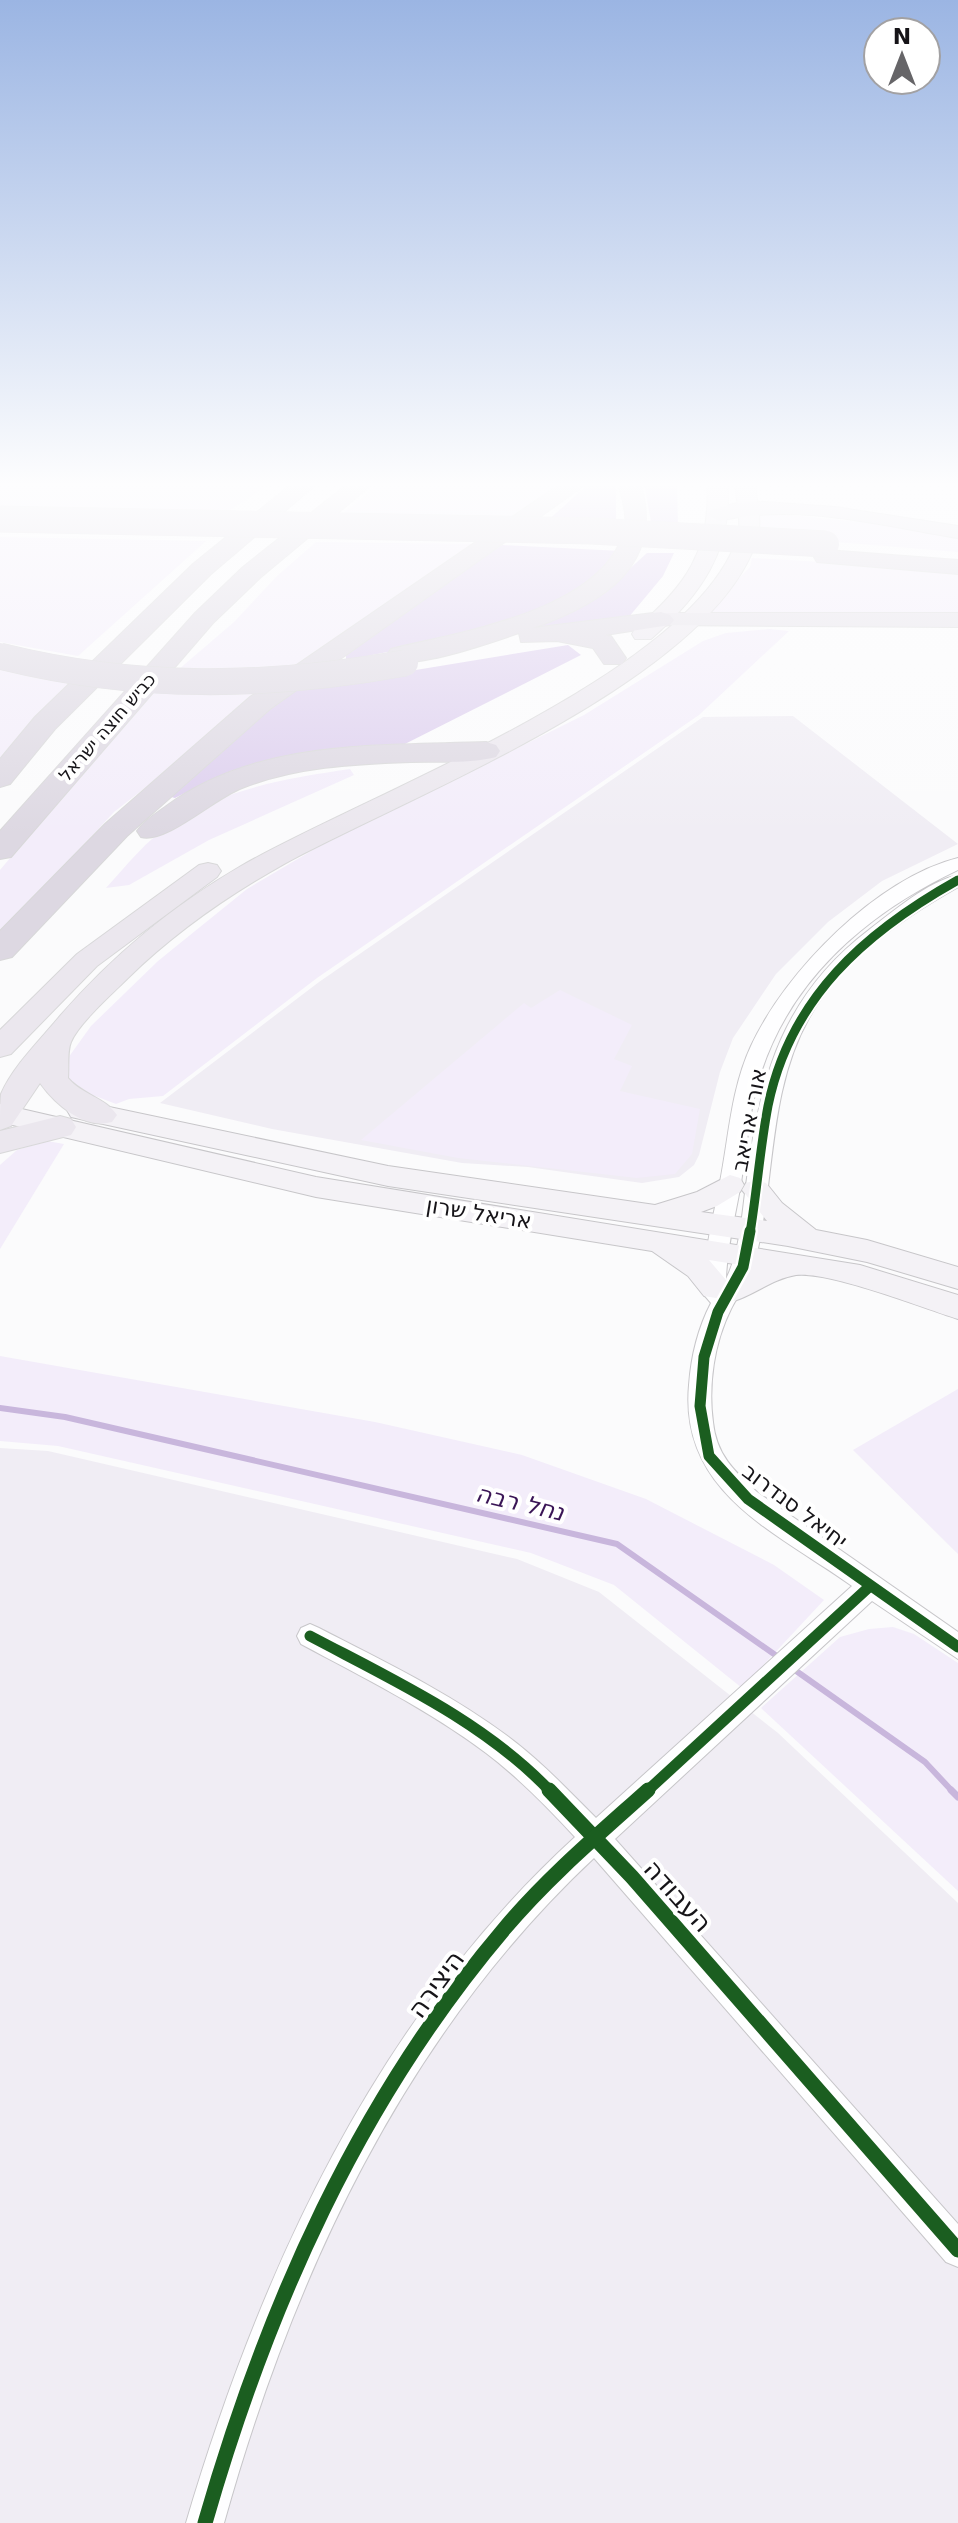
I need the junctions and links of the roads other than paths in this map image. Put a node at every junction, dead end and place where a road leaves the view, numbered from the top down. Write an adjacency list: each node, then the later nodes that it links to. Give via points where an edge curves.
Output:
1 (171, 600): 18 (highway, כביש חוצה ישראל, via 45,723)
2 (223, 600): 20 (highway, כביש חוצה ישראל)
3 (409, 600): 23 (highway, via 260,703 116,830)
4 (572, 600): 13 (highway, via 542,616)
5 (677, 600): 8 (main road)
6 (711, 600): 7 (main road)
7 (693, 619): 8 (highway); 9 (highway); 14 (main road)
8 (661, 620): 11 (highway); 14 (main road)
9 (758, 620): 10 (highway); 14 (main road, via 696,631)
10 (958, 620)
11 (515, 639): 13 (highway); 14 (highway, via 591,637)
12 (0, 653): 13 (highway, bridge, via 96,676 196,683 300,679)
13 (402, 659)
14 (625, 661): 15 (main road, via 538,726); 16 (main road)
15 (486, 751): 16 (highway); 25 (main road, via 226,886 127,964)
16 (447, 753): 17 (highway); 19 (main road)
17 (327, 757): 19 (highway, via 378,764); 24 (highway, via 245,775 190,800 117,862)
18 (0, 778)
19 (381, 784): 26 (main road, via 251,847 160,903 87,960)
20 (0, 850)
21 (958, 863): 30 (street, אורי אריאב, via 861,918 786,998 747,1085)
22 (958, 880): 30 (street, אורי אריאב, via 880,927 848,956 799,1020)
23 (0, 950)
24 (0, 979)
25 (56, 1040): 27 (main road); 28 (main road, via 53,1079 66,1096)
26 (0, 1047)
27 (3, 1113): 28 (main road, אריאל שרון); 29 (main road)
28 (101, 1115): 31 (main road, אריאל שרון)
29 (60, 1127): 31 (main road, אריאל שרון, via 316,1187)
30 (743, 1188): 31 (main road, via 707,1199); 32 (street, אורי אריאב); 33 (main road, via 787,1224)
31 (652, 1227): 32 (main road, אריאל שרון); 35 (main road)
32 (734, 1240): 33 (main road, אריאל שרון); 35 (street, יחיאל סנדרוב)
33 (805, 1252): 34 (main road, אריאל שרון, via 867,1251); 35 (main road); 36 (main road, אריאל שרון)
34 (958, 1278)
35 (723, 1296): 37 (street, יחיאל סנדרוב, via 702,1369 703,1438 718,1472)
36 (958, 1307)
37 (869, 1587): 39 (street, יחיאל סנדרוב); 40 (street, היצירה)
38 (310, 1636): 40 (street, העבודה, via 423,1696 495,1743)
39 (958, 1647)
40 (596, 1838): 41 (street, העבודה); 42 (street, היצירה, via 503,1930 393,2081 299,2257 257,2355)
41 (958, 2250)
42 (205, 2523)

